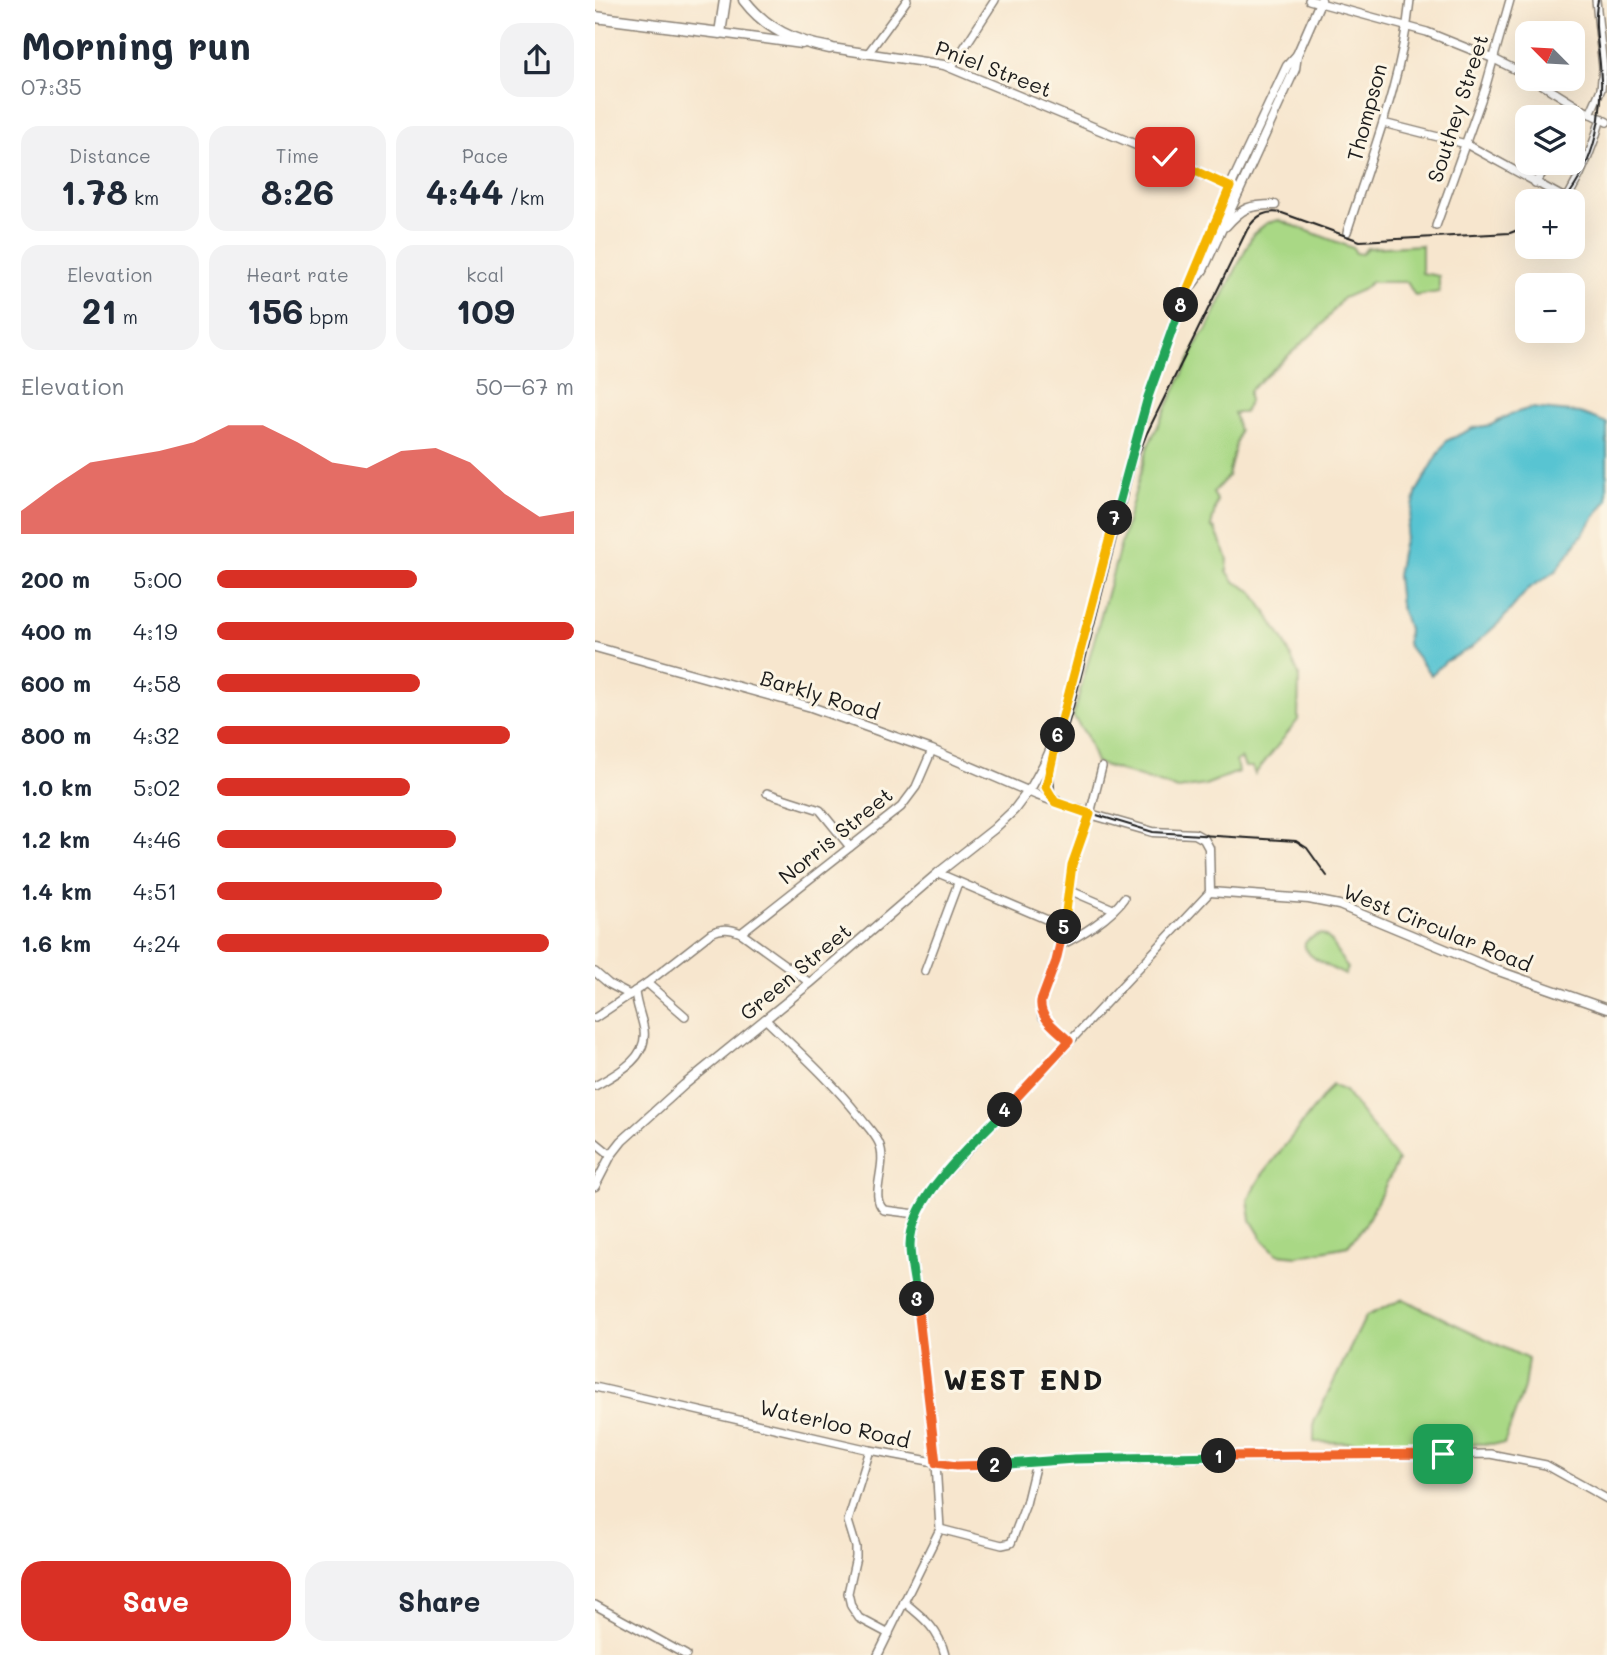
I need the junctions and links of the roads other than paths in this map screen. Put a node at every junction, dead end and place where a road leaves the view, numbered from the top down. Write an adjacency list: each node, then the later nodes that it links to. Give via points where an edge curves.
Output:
1 (725, 0): 12 (main road)
2 (744, 0): 13 (main road, via 761,19 787,36)
3 (907, 0): 14 (street)
4 (1309, 0): 8 (street)
5 (1410, 0): 11 (street, Thompson)
6 (1510, 0): 16 (street, Southey Street)
7 (1595, 0): 20 (street, via 1603,68 1601,89)
8 (1321, 2): 11 (street); 15 (street)
9 (990, 3): 17 (street)
10 (595, 16): 12 (main road, Pniel Street)
11 (1406, 25): 16 (street); 22 (street, Thompson)
12 (720, 33): 13 (street, Pniel Street)
13 (830, 48): 14 (street, Pniel Street)
14 (869, 52): 17 (street, Pniel Street)
15 (1297, 55): 26 (street, via 1287,66); 27 (street, via 1295,69)
16 (1494, 59): 18 (street); 23 (street, Southey Street)
17 (951, 68): 26 (street, Pniel Street)
18 (1515, 70)
19 (1552, 91): 20 (street)
20 (1586, 112): 21 (street)
21 (1604, 120): 25 (street, via 1569,195 1559,197)
22 (1383, 123): 23 (street); 31 (street, Thompson)
23 (1466, 144): 25 (street); 29 (street, Southey Street)
24 (1541, 175): 25 (street)
25 (1535, 183)
26 (1230, 187): 27 (street, Pniel Street); 32 (street)
27 (1240, 191): 30 (street)
28 (1275, 205): 30 (street, via 1243,209)
29 (1436, 226)
30 (1221, 230): 32 (street)
31 (1347, 232)
32 (1189, 289): 34 (street, via 1144,410)
33 (595, 647): 35 (street, Barkly Road, via 811,706)
34 (1060, 729): 37 (street, Green Street); 39 (street, via 1046,787)
35 (932, 750): 37 (street, Barkly Road); 41 (street, Norris Street, via 911,796)
36 (1102, 768): 40 (street)
37 (1028, 791): 39 (street, Barkly Road); 42 (street, Green Street, via 1006,818)
38 (767, 793): 41 (street, via 820,810)
39 (1055, 802): 40 (street, Barkly Road)
40 (1090, 814): 44 (street, via 1072,865); 45 (street, Barkly Road, via 1146,830 1200,836 1210,853)
41 (850, 847): 49 (street, Norris Street)
42 (937, 873): 43 (street); 54 (street, Green Street)
43 (958, 883): 48 (street); 51 (street)
44 (1069, 890): 47 (street); 48 (street)
45 (1210, 892): 56 (street, West Circular Road, via 1339,905 1493,970); 60 (street)
46 (1123, 898): 47 (street)
47 (1113, 909): 50 (street)
48 (1064, 927): 50 (street)
49 (741, 933): 53 (street, via 731,929 711,933); 54 (street)
50 (1061, 945): 60 (street, via 1040,1010)
51 (925, 971)
52 (595, 972): 55 (street, via 609,984)
53 (647, 983): 55 (street); 57 (street)
54 (810, 983): 59 (street, Green Street)
55 (632, 993): 58 (street); 61 (street, via 644,1030 642,1047 622,1070)
56 (1607, 1009)
57 (685, 1016)
58 (595, 1018)
59 (765, 1020): 63 (street, Green Street, via 684,1085); 65 (street, via 830,1082 879,1142 883,1164 877,1196 880,1208)
60 (1069, 1041): 65 (street, via 939,1181)
61 (595, 1086)
62 (595, 1142): 63 (street)
63 (611, 1155): 64 (street, Green Street)
64 (595, 1185)
65 (916, 1214): 69 (street, via 910,1245)
66 (595, 1387): 67 (street, Waterloo Road)
67 (870, 1450): 69 (street, Waterloo Road); 74 (street, via 848,1521 856,1547 848,1593 859,1618)
68 (1036, 1462): 69 (street, Waterloo Road); 70 (street, Waterloo Road, via 1490,1454 1546,1465); 71 (street, via 1011,1543 1002,1545)
69 (936, 1463): 71 (street)
70 (1607, 1499)
71 (940, 1529): 72 (street)
72 (904, 1602): 74 (street); 77 (street, via 928,1620)
73 (595, 1605): 75 (street)
74 (889, 1634): 76 (street)
75 (686, 1655)
76 (877, 1655)
77 (945, 1655)

